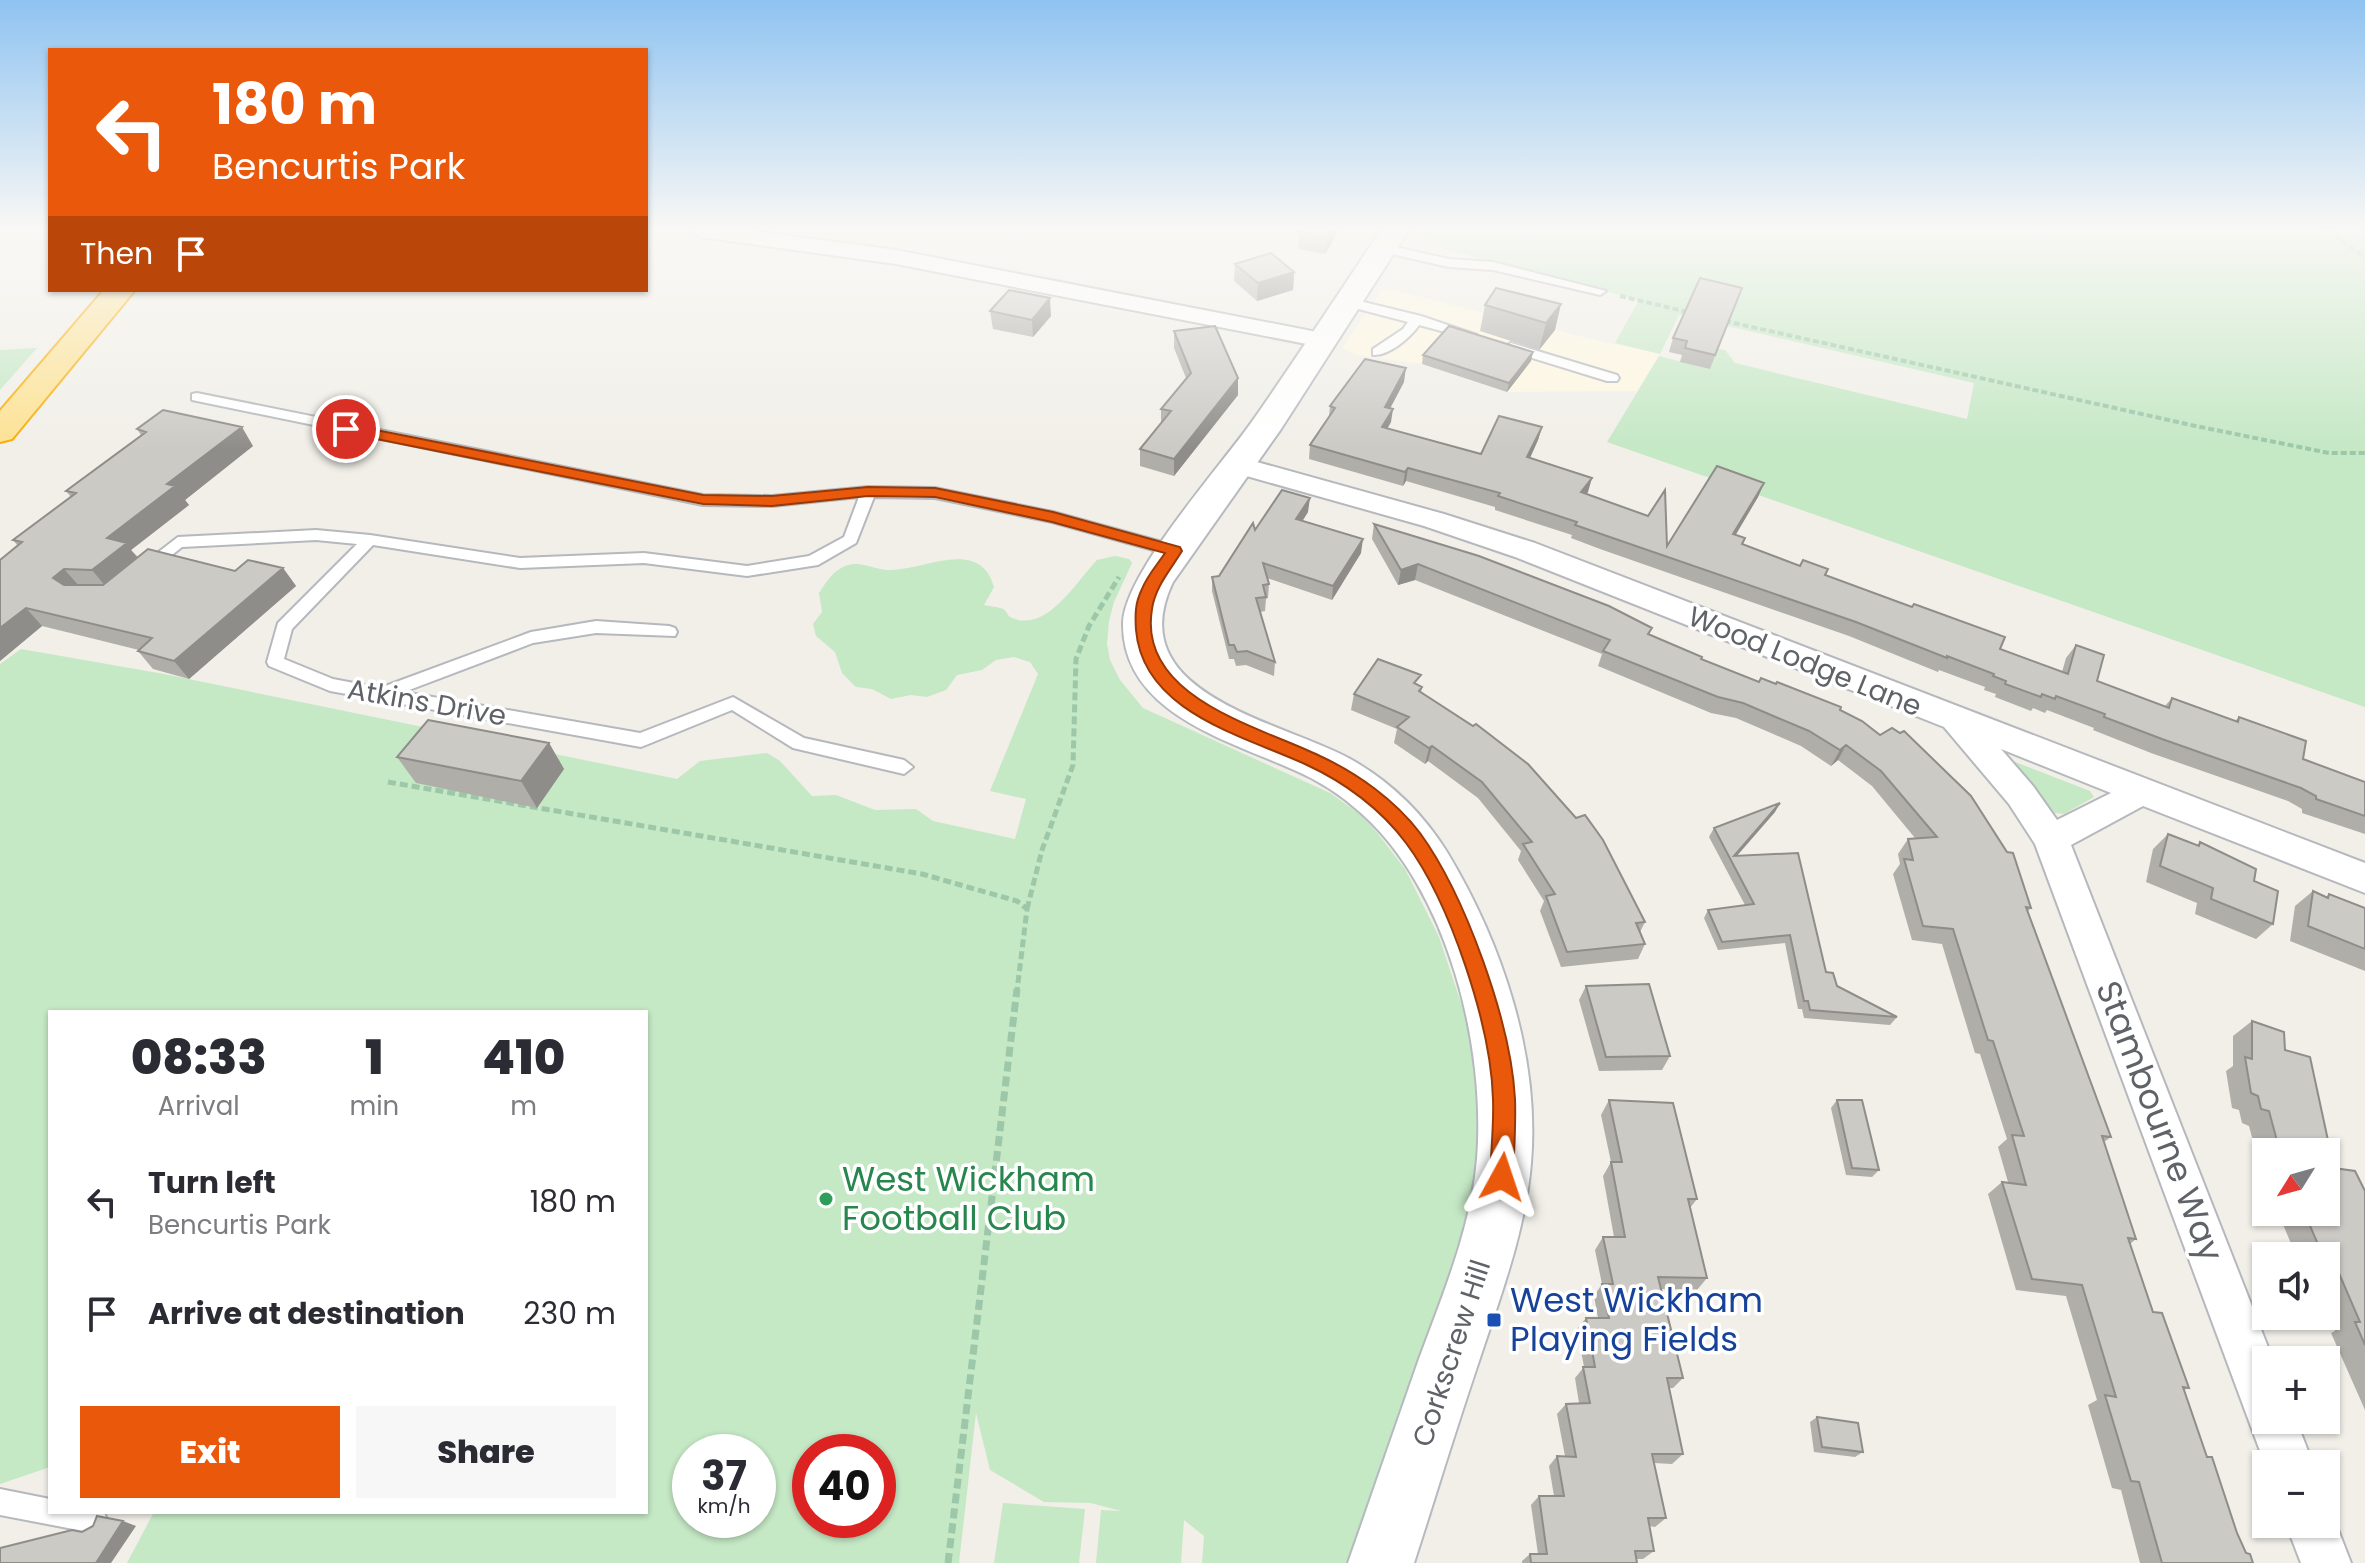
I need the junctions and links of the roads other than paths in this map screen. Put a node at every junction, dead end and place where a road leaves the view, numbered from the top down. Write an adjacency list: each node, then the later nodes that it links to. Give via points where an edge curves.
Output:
1 (109, 303): 12 (highway)
2 (1132, 303): 6 (street)
3 (1346, 303): 6 (street, Corkscrew Hill)
4 (1351, 303): 5 (lane)
5 (1417, 319): 7 (lane); 9 (lane, via 1408,332)
6 (1322, 340): 13 (street, Corkscrew Hill)
7 (1485, 340)
8 (1499, 344): 10 (lane)
9 (1378, 352)
10 (1612, 378)
11 (197, 397): 14 (lane, via 703,500 772,501)
12 (0, 432)
13 (1239, 465): 16 (street, Corkscrew Hill); 20 (street, Wood Lodge Lane, via 1525,550)
14 (868, 492): 15 (lane, via 851,540 813,561 747,571 644,558 520,563); 16 (lane, via 935,493 1053,517)
15 (370, 540): 17 (lane, via 316,535 178,542); 19 (lane, Atkins Drive, via 284,627 275,662 330,685)
16 (1160, 547): 31 (street, Corkscrew Hill, via 1143,611 1146,647 1156,668 1182,698 1204,713 1336,772 1397,818 1446,895 1475,965 1493,1033 1505,1130 1497,1205)
17 (132, 578)
18 (669, 632): 19 (lane, via 596,627 531,638)
19 (383, 693): 21 (lane, Atkins Drive, via 641,740 733,703 799,743)
20 (1956, 721): 22 (street, Wood Lodge Lane); 23 (street, Stambourne Way, via 2021,795)
21 (904, 767)
22 (2137, 789): 23 (street, via 2128,800); 24 (street, Wood Lodge Lane)
23 (2051, 839): 25 (street, Stambourne Way)
24 (2365, 878)
25 (2252, 1366)
26 (0, 1502): 27 (lane)
27 (48, 1511)
28 (62, 1514): 29 (lane)
29 (94, 1520)
30 (2316, 1538): 32 (street)
31 (1381, 1563)
32 (2326, 1563)

